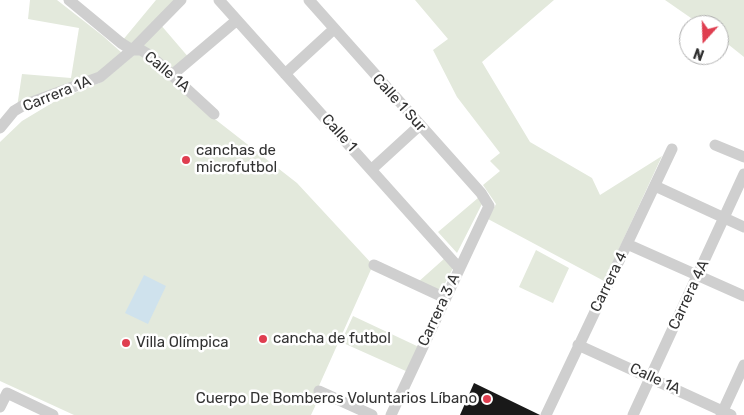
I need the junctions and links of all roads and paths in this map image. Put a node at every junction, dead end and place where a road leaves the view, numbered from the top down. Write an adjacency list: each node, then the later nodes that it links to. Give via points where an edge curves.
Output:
1 (69, 0): 7 (street, Calle 1A)
2 (181, 0): 7 (street, Carrera 1A)
3 (219, 0): 5 (street, Calle 1)
4 (309, 0): 6 (street, Calle 1 Sur)
5 (237, 20): 8 (street, Calle 1); 9 (street)
6 (334, 29): 8 (street); 11 (street, Calle 1 Sur)
7 (132, 50): 9 (street, Calle 1A, via 151,56); 12 (street, Carrera 1A, via 100,77 14,111)
8 (285, 74): 16 (street, Calle 1)
9 (172, 75): 10 (street, Calle 1A)
10 (214, 114)
11 (419, 126): 16 (street); 19 (street, Calle 1 Sur, via 481,193)
12 (0, 128)
13 (715, 145): 15 (street)
14 (672, 149): 18 (street, Carrera 4)
15 (744, 156)
16 (372, 169): 24 (street, Calle 1)
17 (744, 174): 20 (street, Carrera 4A)
18 (655, 186): 20 (street); 22 (street, Carrera 4)
19 (489, 206): 24 (street, Carrera 3 A)
20 (724, 217): 21 (street); 25 (street, Carrera 4A)
21 (744, 227)
22 (627, 244): 25 (street); 28 (street, Carrera 4)
23 (374, 265): 27 (street)
24 (459, 268): 27 (street, Carrera 3 A)
25 (698, 274): 26 (street); 30 (street, Carrera 4A)
26 (744, 296)
27 (445, 298): 36 (street, Carrera 3 A)
28 (578, 345): 30 (street, Calle 1A); 37 (street, Carrera 4)
29 (744, 365): 33 (street)
30 (651, 377): 33 (street, Calle 1A); 38 (street, Carrera 4A)
31 (319, 391): 35 (street)
32 (0, 407): 34 (street, via 6,393)
33 (725, 414)
34 (53, 415)
35 (372, 415)
36 (391, 415)
37 (546, 415)
38 (633, 415)

